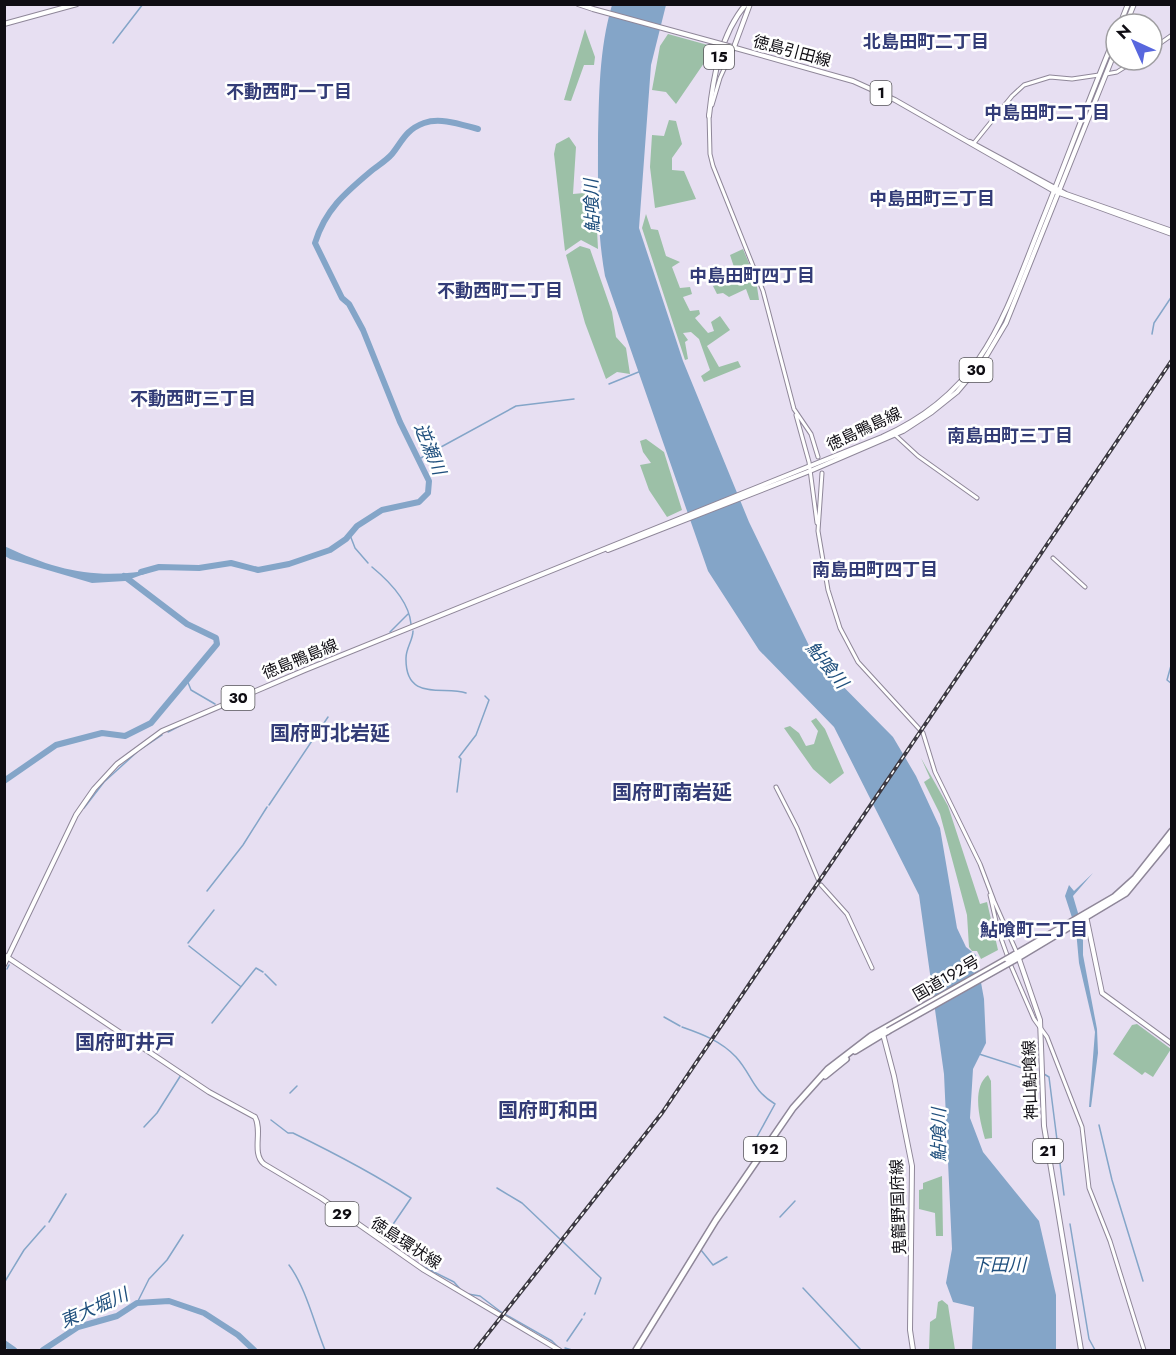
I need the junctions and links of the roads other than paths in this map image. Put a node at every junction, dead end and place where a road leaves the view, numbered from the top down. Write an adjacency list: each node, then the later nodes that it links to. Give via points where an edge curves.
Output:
1 (77, 4): 6 (main road)
2 (578, 4): 5 (main road, 徳島引田線 / 1)
3 (746, 4): 11 (main road, 15, via 735,19 719,59)
4 (750, 4): 7 (main road, 15)
5 (586, 6): 7 (main road, 徳島引田線 / 1, bridge)
6 (4, 24)
7 (733, 47): 11 (street); 12 (main road, 徳島引田線 / 1, via 853,81)
8 (1104, 71): 10 (main road, 徳島鴨島線 / 30)
9 (1117, 72): 10 (street)
10 (1103, 74): 13 (street, via 1072,79 1050,77 1024,86); 14 (main road, 徳島鴨島線 / 30)
11 (709, 116): 16 (street, via 712,166 763,291)
12 (955, 134): 13 (main road, 徳島引田線 / 1); 14 (main road, 徳島引田線 / 1)
13 (974, 143): 14 (main road, 徳島引田線 / 1)
14 (1057, 191): 15 (main road, 徳島引田線 / 1); 15 (main road, 徳島引田線 / 1); 17 (main road, 徳島鴨島線 / 30, via 1003,321 984,353 940,402)
15 (1172, 232)
16 (794, 410): 18 (street, via 813,438); 19 (street)
17 (893, 434): 19 (main road, 徳島鴨島線 / 30); 21 (street)
18 (818, 457)
19 (809, 470): 22 (street); 32 (main road, 徳島鴨島線 / 30, via 181,721 145,742 105,776 76,815)
20 (822, 473): 22 (street)
21 (977, 498)
22 (818, 531): 30 (street, via 831,604 846,642 862,667 923,734 935,772)
23 (1053, 558): 24 (street)
24 (1085, 587)
25 (776, 787): 28 (street)
26 (1172, 831): 31 (highway, 国道192号 / 192, via 1122,891)
27 (1172, 837): 31 (highway, 国道192号 / 192, via 1126,893)
28 (818, 879)
29 (821, 885): 35 (street, via 847,914)
30 (989, 890): 33 (street); 36 (street, via 1000,937)
31 (1084, 917): 33 (highway, 国道192号 / 192); 38 (main road, via 1102,993)
32 (6, 956): 34 (main road, 徳島鴨島線 / 30); 39 (main road, 徳島環状線 / 29, via 209,1092 255,1116 258,1157 265,1166 322,1198 424,1270)
33 (1017, 956): 36 (main road, 神山鮎喰線 / 21); 37 (highway, 国道192号 / 192, bridge)
34 (4, 965)
35 (872, 968)
36 (1040, 1026): 42 (main road, 神山鮎喰線 / 21, via 1044,1126); 43 (street, via 1082,1126 1089,1188)
37 (885, 1030): 40 (highway, 国道192号 / 192, via 816,1082 793,1108 716,1220); 41 (main road, 鬼籠野国府線, via 912,1166)
38 (1172, 1044)
39 (559, 1350)
40 (636, 1350)
41 (913, 1350)
42 (1081, 1350)
43 (1144, 1350)

